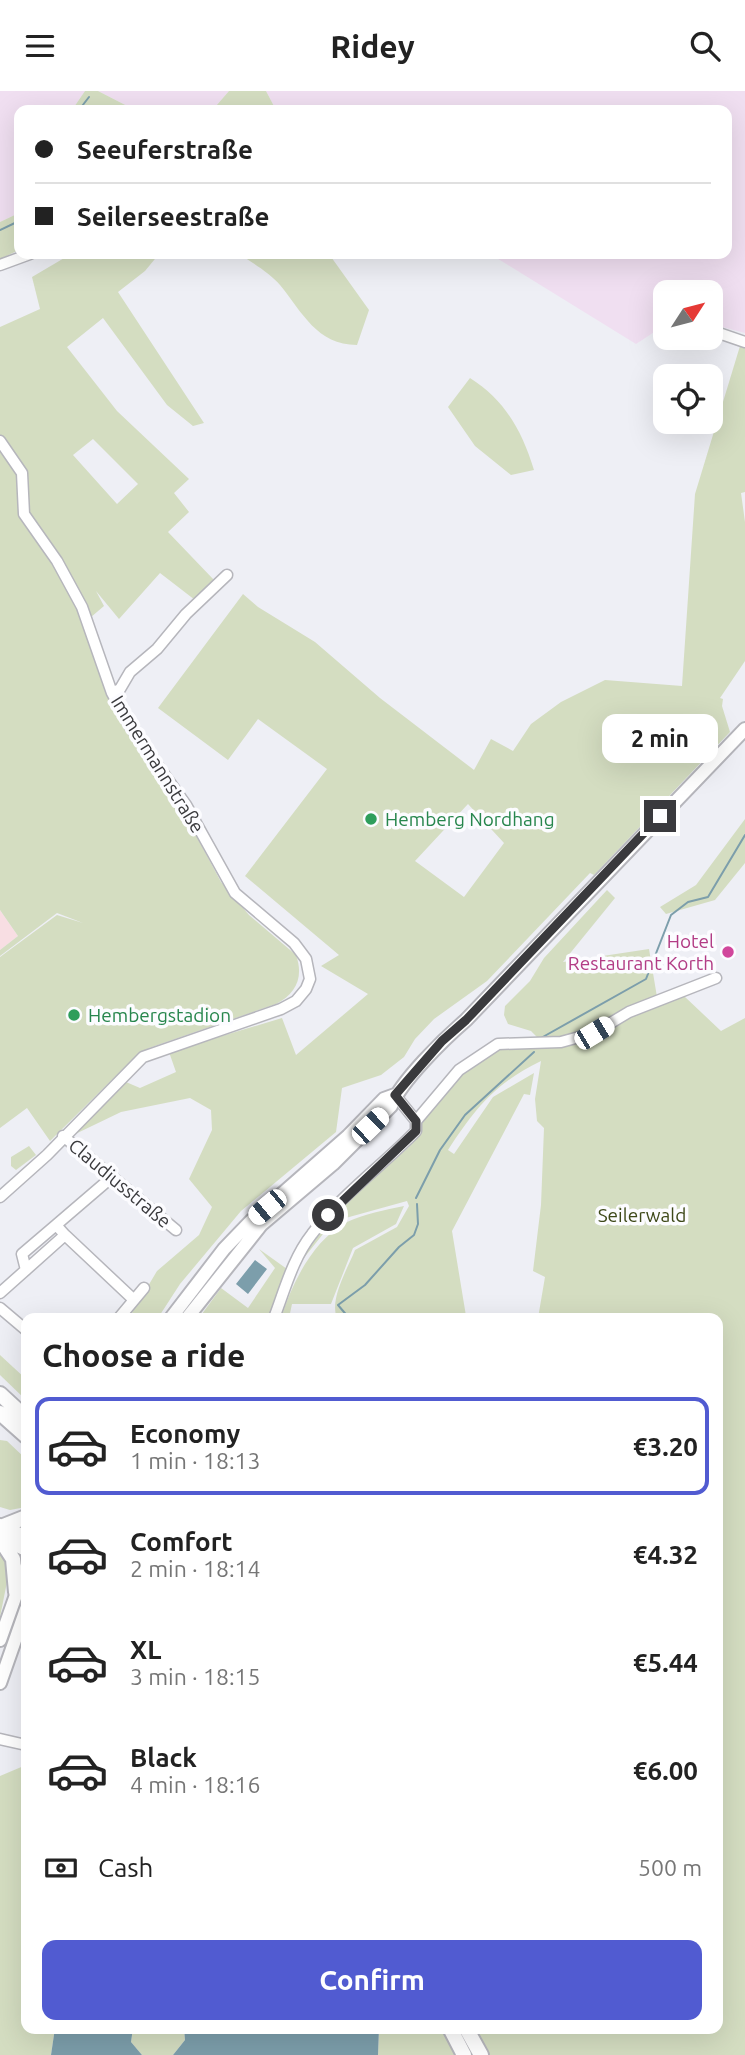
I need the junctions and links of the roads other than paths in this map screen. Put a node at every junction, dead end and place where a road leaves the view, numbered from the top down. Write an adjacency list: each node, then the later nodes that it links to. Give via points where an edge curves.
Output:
1 (723, 334): 2 (street)
2 (745, 342)
3 (0, 441): 5 (street, Immermannstraße, via 22,473 24,514 82,607)
4 (227, 575): 5 (street, via 130,672 120,689)
5 (112, 692): 10 (street, Immermannstraße, via 129,725 186,805 229,884 245,904 302,951 310,979 296,1001 281,1009 143,1057)
6 (745, 729): 8 (main road)
7 (716, 978): 9 (street, via 629,1012 594,1033 561,1042 498,1044 459,1070)
8 (395, 1095): 9 (street); 22 (main road, via 384,1099 251,1221); 23 (main road, via 391,1106 332,1164 261,1226)
9 (416, 1121): 24 (street, via 416,1131 311,1235)
10 (64, 1136): 11 (street, Claudiusstraße); 12 (street, Immermannstraße)
11 (112, 1177): 13 (street); 14 (street, Claudiusstraße)
12 (0, 1197)
13 (56, 1225): 15 (street); 16 (street, via 22,1254)
14 (176, 1230)
15 (65, 1235): 16 (street); 19 (street)
16 (26, 1270): 18 (street)
17 (144, 1288): 19 (street)
18 (0, 1293)
19 (133, 1299): 21 (street)
20 (0, 1308): 25 (street)
21 (123, 1313)
22 (175, 1313)
23 (191, 1313)
24 (276, 1313)
25 (21, 1326)
26 (0, 1394): 28 (highway)
27 (0, 1413): 30 (highway)
28 (21, 1413)
29 (0, 1421): 31 (highway)
30 (21, 1432)
31 (21, 1434)
32 (21, 1520): 33 (highway)
33 (0, 1532): 34 (highway); 35 (highway); 37 (highway, via 13,1559)
34 (21, 1537)
35 (21, 1546)
36 (21, 1580): 37 (main road)
37 (16, 1592): 39 (main road)
38 (21, 1623): 40 (main road)
39 (0, 1640)
40 (0, 1683)
41 (0, 1731): 43 (street)
42 (0, 1739): 43 (street)
43 (12, 1743): 44 (street); 45 (street)
44 (21, 1744)
45 (0, 1748)
46 (453, 2034): 48 (highway)
47 (469, 2034): 49 (highway)
48 (464, 2055)
49 (481, 2055)

